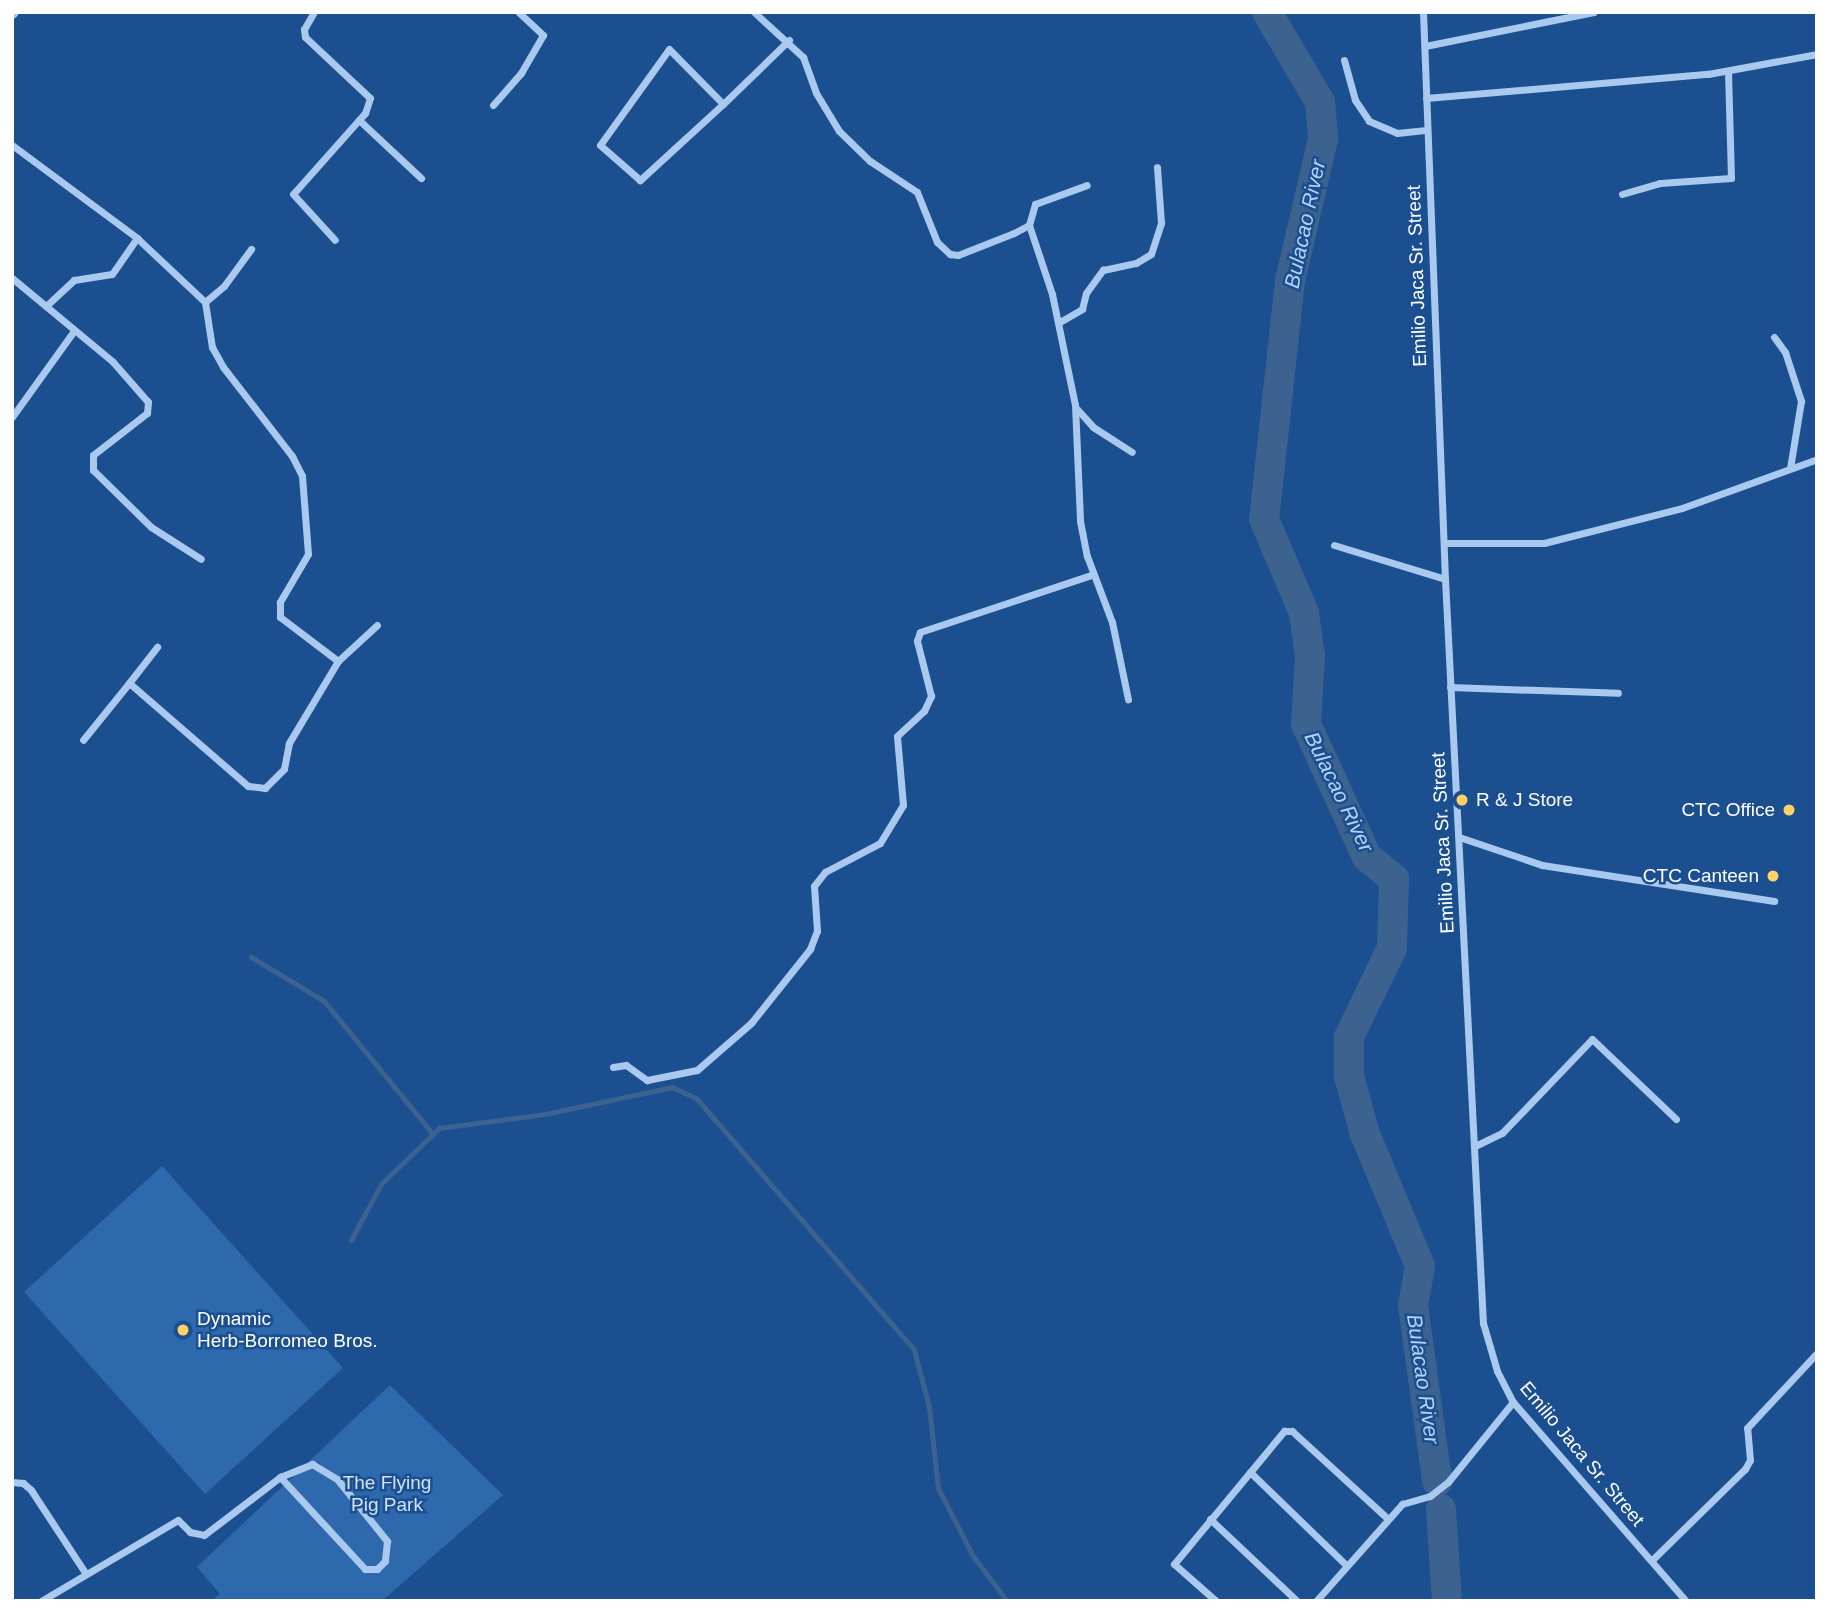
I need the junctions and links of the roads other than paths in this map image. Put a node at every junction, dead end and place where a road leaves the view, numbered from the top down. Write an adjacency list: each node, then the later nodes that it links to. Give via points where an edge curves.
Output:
1 (314, 12): 14 (street, via 304,29 305,37 369,95)
2 (519, 12): 13 (street, via 543,35)
3 (754, 12): 6 (street)
4 (1423, 12): 7 (street, Emilio Jaca Sr. Street)
5 (1594, 12): 7 (street)
6 (789, 40): 12 (street); 21 (street, via 803,57 827,116 870,161 917,192 943,250 958,256)
7 (1425, 46): 11 (street, Emilio Jaca Sr. Street)
8 (1817, 54): 10 (street)
9 (1343, 60): 15 (street, via 1355,100 1369,121 1397,133)
10 (1728, 71): 11 (street); 20 (street, via 1731,178 1660,183)
11 (1426, 98): 15 (street, Emilio Jaca Sr. Street)
12 (723, 104): 12 (street, via 640,180 600,145 669,49)
13 (493, 105)
14 (359, 120): 18 (street); 23 (street, via 293,194)
15 (1427, 130): 36 (street, Emilio Jaca Sr. Street)
16 (12, 145): 22 (street)
17 (1157, 167): 28 (street, via 1161,223 1151,254 1136,264 1104,270 1086,293 1082,309)
18 (421, 178)
19 (1087, 185): 21 (street, via 1035,204)
20 (1622, 194)
21 (1029, 225): 28 (street, via 1039,245)
22 (137, 238): 26 (street); 27 (street, via 112,274 74,280)
23 (335, 240)
24 (251, 249): 26 (street, via 224,286)
25 (12, 278): 27 (street)
26 (205, 302): 43 (street, via 212,347 223,367 271,427 302,476 308,554 280,602 280,617)
27 (46, 306): 29 (street)
28 (1058, 323): 31 (street)
29 (73, 332): 32 (street); 38 (street, via 113,362 148,402 147,413 93,455 93,470 150,527)
30 (1774, 337): 35 (street, via 1786,352 1801,401)
31 (1075, 405): 33 (street, via 1093,428); 39 (street, via 1080,521)
32 (12, 417)
33 (1132, 452)
34 (1817, 459): 35 (street)
35 (1790, 468): 36 (street, via 1682,508 1544,543)
36 (1446, 543): 40 (street, Emilio Jaca Sr. Street)
37 (1335, 545): 40 (street)
38 (201, 559)
39 (1091, 575): 47 (street, via 1102,591 1112,622); 51 (street, via 920,632 917,641 931,696 924,711 897,736 903,805 880,844 825,872 814,886 817,931 810,949 751,1023 697,1070 647,1080 626,1065)
40 (1445, 579): 45 (street, Emilio Jaca Sr. Street)
41 (377, 625): 43 (street)
42 (157, 647): 44 (street)
43 (338, 661): 44 (street, via 289,743 284,769 270,784 258,788 248,786)
44 (129, 683): 48 (street)
45 (1450, 687): 46 (street); 49 (street, Emilio Jaca Sr. Street)
46 (1618, 692)
47 (1128, 699)
48 (83, 740)
49 (1458, 837): 50 (street, via 1542,865); 53 (street, Emilio Jaca Sr. Street)
50 (1774, 901)
51 (612, 1067)
52 (1676, 1119): 53 (street, via 1592,1039 1502,1133)
53 (1475, 1146): 55 (street, Emilio Jaca Sr. Street, via 1483,1323 1497,1371)
54 (1817, 1353): 61 (street, via 1747,1428 1750,1460 1745,1469)
55 (1513, 1402): 59 (street, via 1448,1482 1430,1496 1402,1504); 61 (street, Emilio Jaca Sr. Street)
56 (1250, 1472): 59 (street, via 1289,1430); 60 (street); 62 (street)
57 (280, 1477): 57 (street, via 365,1569 377,1569 385,1562 387,1541 337,1479 312,1464); 63 (street, via 204,1535 190,1532 178,1520)
58 (12, 1482): 63 (street, via 31,1490)
59 (1387, 1518): 62 (street)
60 (1210, 1519): 65 (street, via 1174,1564); 66 (street)
61 (1651, 1560): 68 (street, Emilio Jaca Sr. Street)
62 (1345, 1564): 67 (street)
63 (86, 1574): 64 (street)
64 (41, 1601)
65 (1216, 1601)
66 (1297, 1601)
67 (1316, 1601)
68 (1686, 1601)

